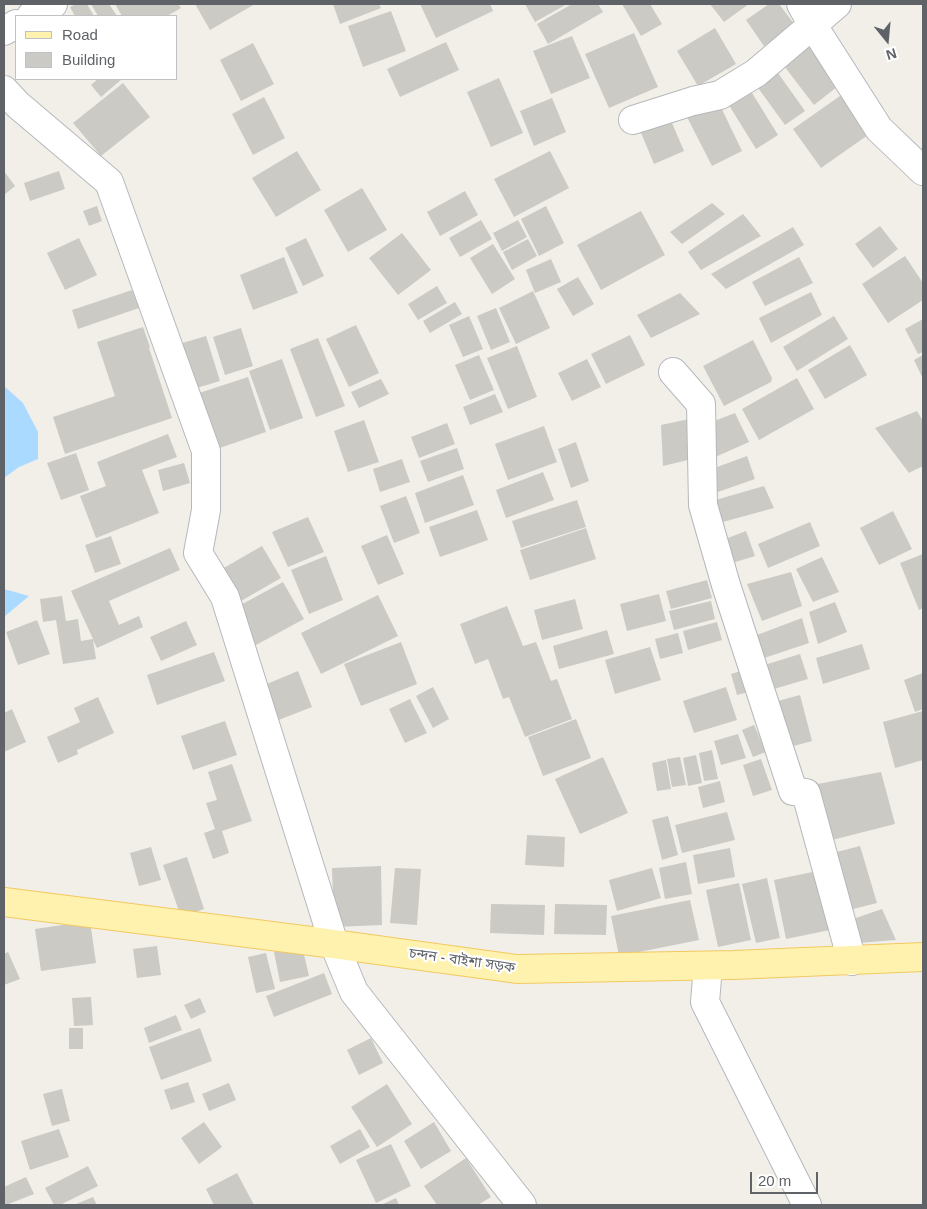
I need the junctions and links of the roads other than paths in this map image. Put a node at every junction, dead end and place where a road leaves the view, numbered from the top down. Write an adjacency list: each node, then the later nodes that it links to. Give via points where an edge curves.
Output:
1 (53, 4): 4 (street)
2 (837, 4): 3 (street)
3 (807, 14): 8 (street, via 756,74 720,95); 9 (street, via 878,129)
4 (33, 15)
5 (15, 25): 6 (street)
6 (4, 31)
7 (4, 90): 12 (street, via 109,182 206,451 206,510 198,553 225,597)
8 (633, 120)
9 (923, 171)
10 (674, 372): 14 (street, via 701,404 704,505 729,594 793,791 806,793)
11 (4, 902): 12 (main road, চন্দন - বাইশা সড়ক)
12 (334, 944): 15 (main road, চন্দন - বাইশা সড়ক, via 517,969); 16 (street, via 354,992)
13 (923, 957): 14 (main road, চন্দন - বাইশা সড়ক)
14 (852, 961): 15 (main road, চন্দন - বাইশা সড়ক)
15 (708, 966): 17 (street, via 705,1002)
16 (522, 1205)
17 (807, 1205)

